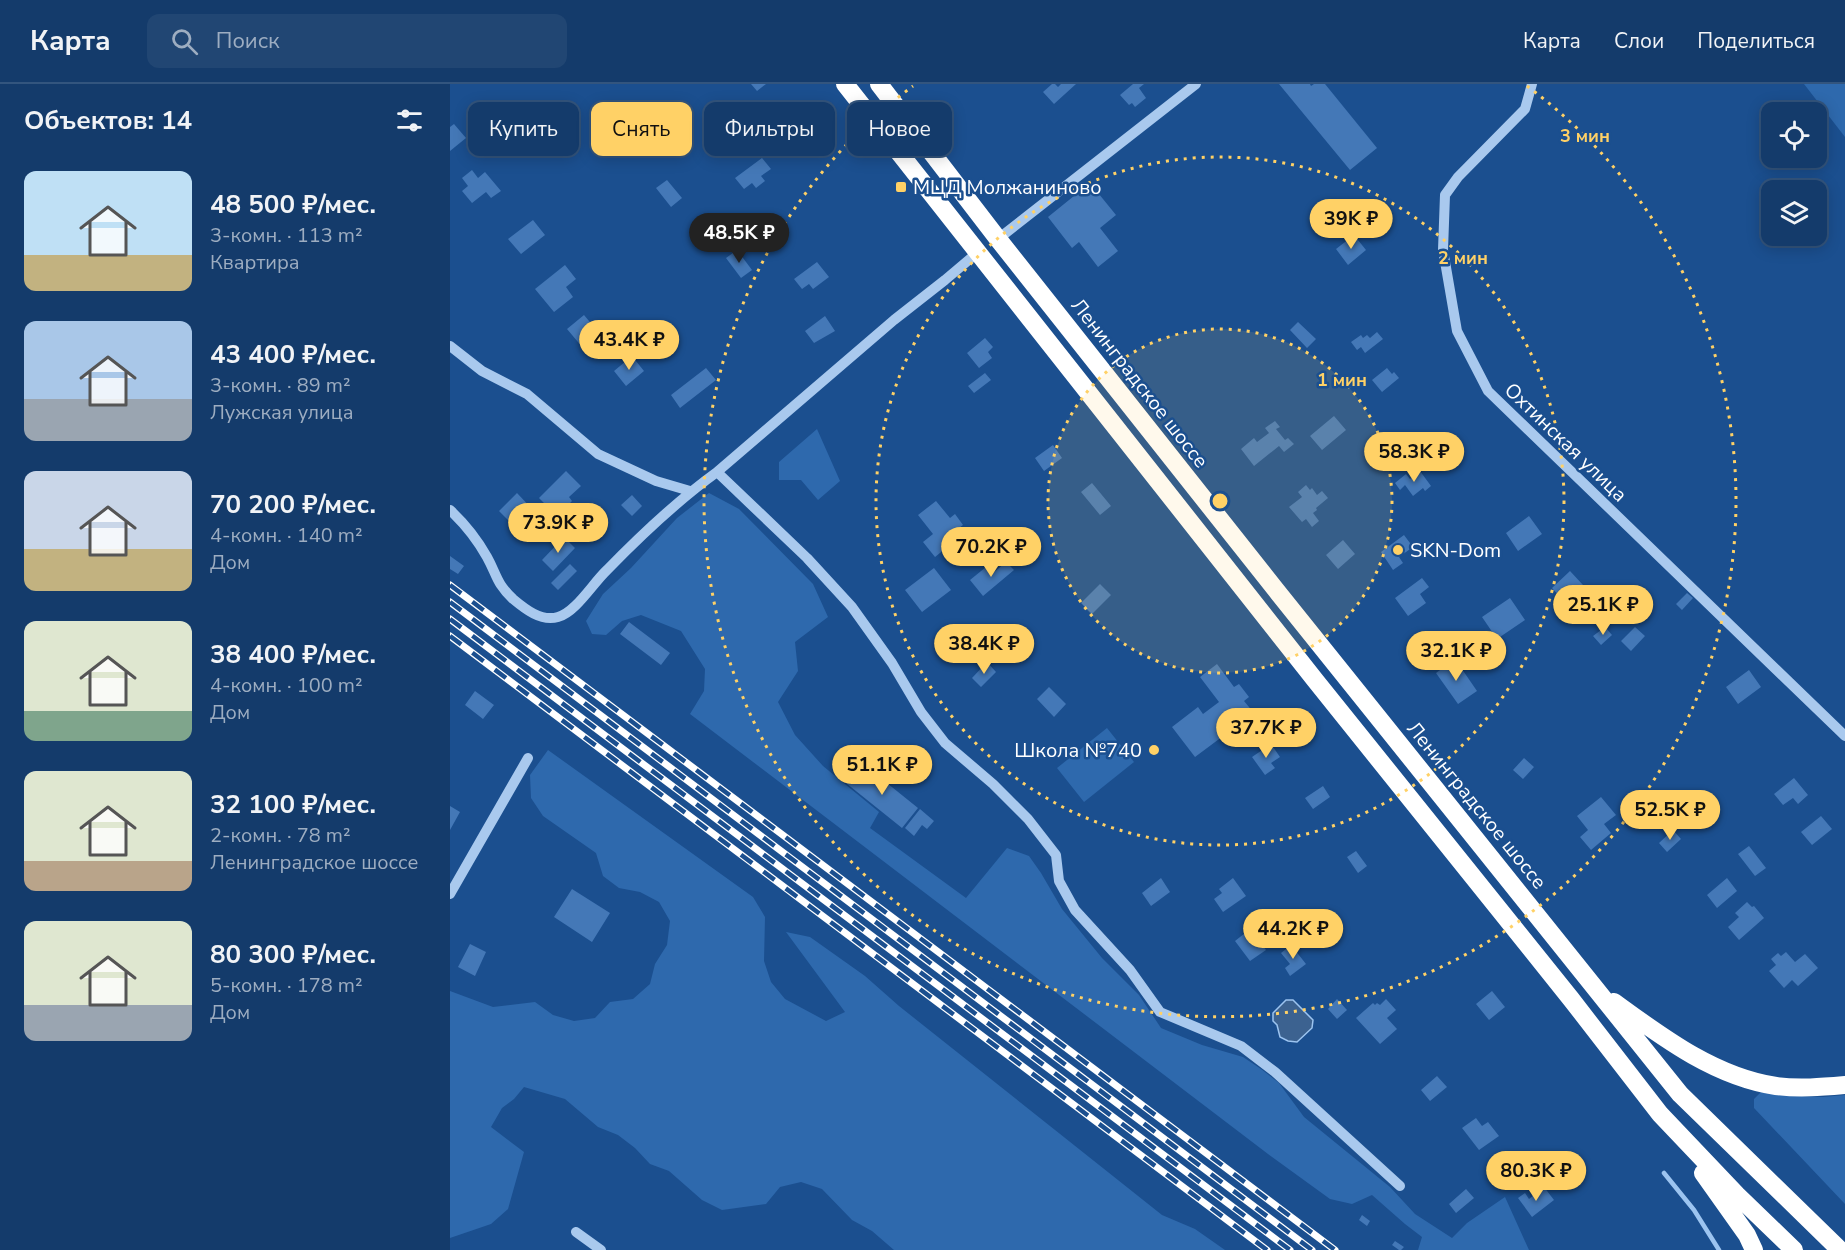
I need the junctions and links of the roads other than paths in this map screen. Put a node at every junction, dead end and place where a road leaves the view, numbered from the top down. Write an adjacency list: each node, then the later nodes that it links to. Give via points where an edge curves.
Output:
1 (845, 84): 6 (highway)
2 (879, 84): 5 (highway, Ленинградское шоссе)
3 (1196, 84): 5 (street)
4 (1532, 84): 11 (street, Охтинская улица, via 1525,109 1445,195 1443,250 1457,332 1488,391)
5 (998, 239): 14 (highway, Ленинградское шоссе)
6 (977, 253): 8 (street); 16 (highway)
7 (450, 346): 9 (street, via 482,371 527,394 598,454 656,481)
8 (717, 472): 9 (street); 17 (street, via 807,558 852,608 945,743 1028,819 1056,855 1059,881 1075,910 1130,970 1160,1012 1241,1046)
9 (690, 491): 10 (street, via 606,570 568,612 547,619 531,613 498,583 487,556 467,525)
10 (450, 510)
11 (1845, 736)
12 (528, 758): 13 (street)
13 (450, 894)
14 (1595, 988): 15 (highway, via 1659,1034 1737,1075 1775,1086); 22 (highway, Ленинградское шоссе, via 1680,1094)
15 (1845, 1085)
16 (1660, 1114): 20 (highway); 21 (highway)
17 (1400, 1186)
18 (576, 1232): 19 (street)
19 (601, 1250)
20 (1754, 1250)
21 (1794, 1250)
22 (1840, 1250)

